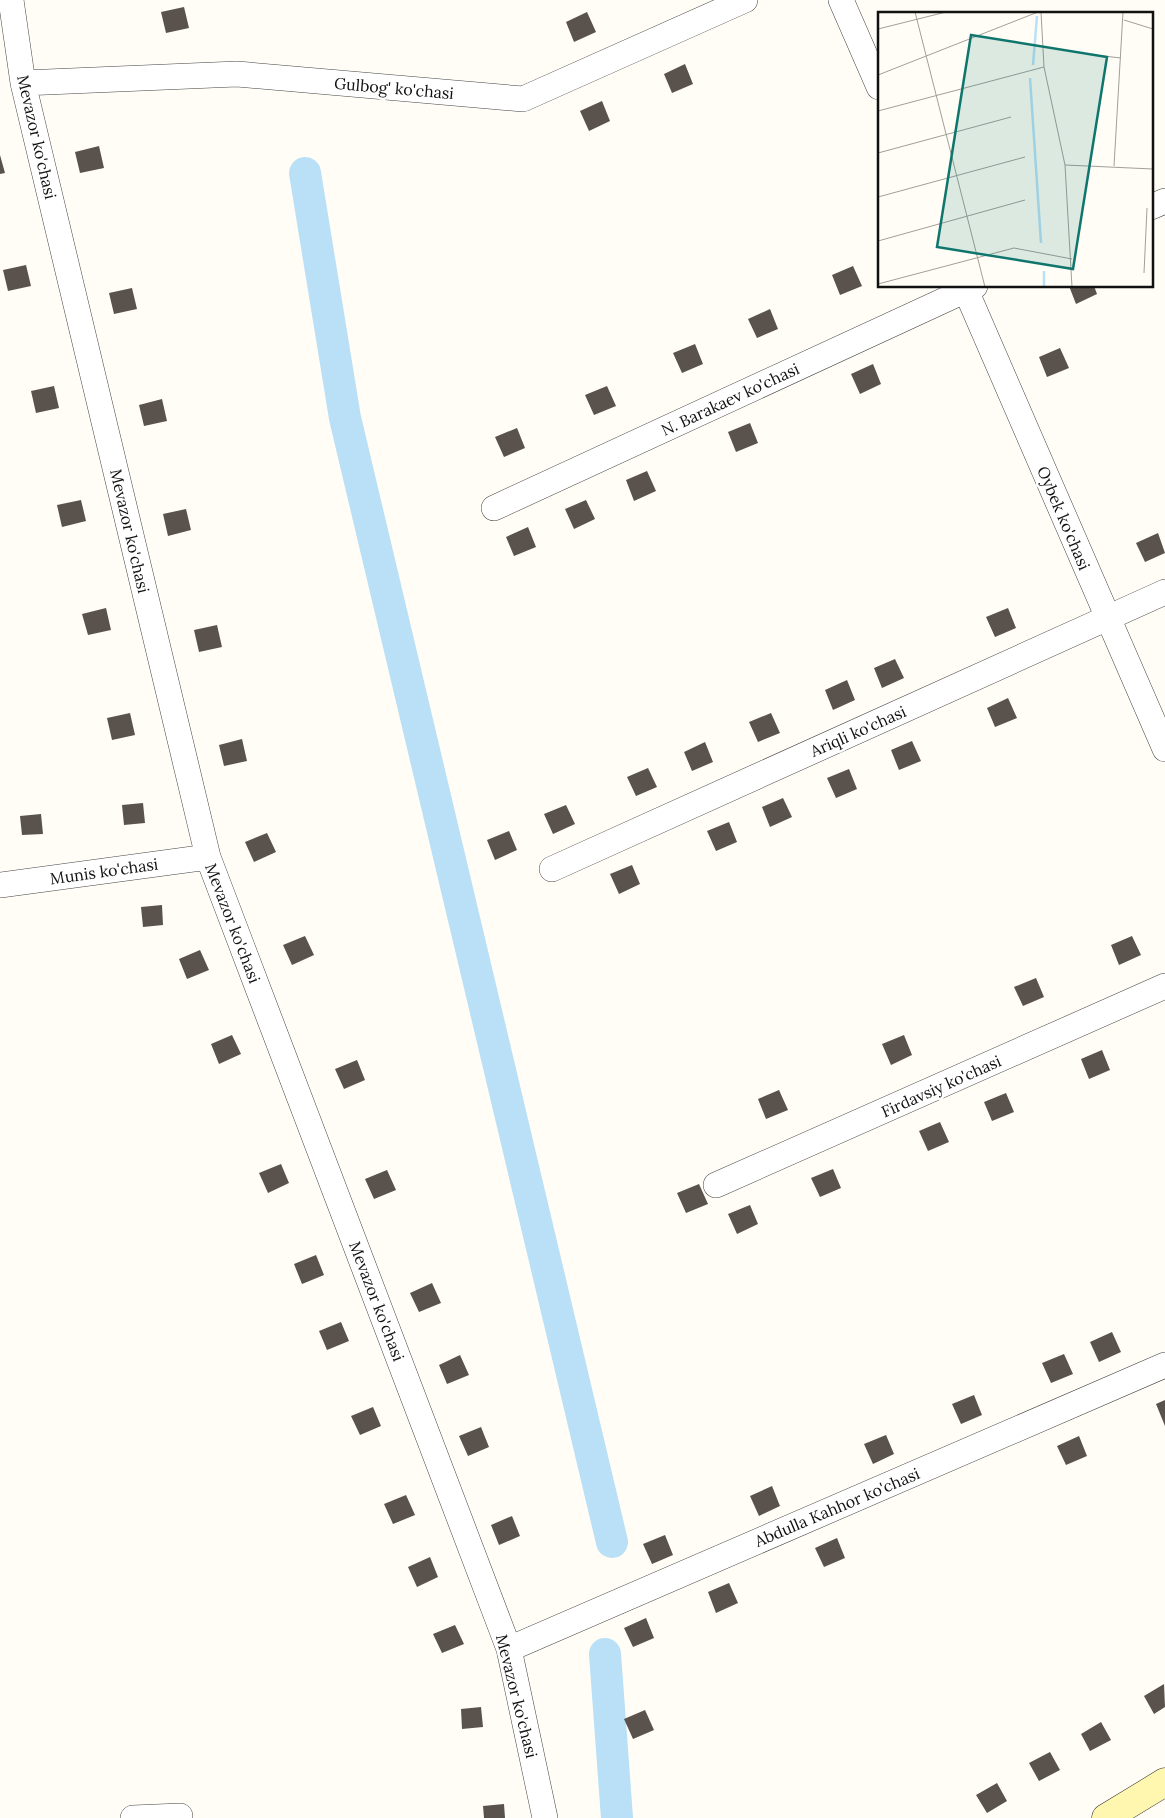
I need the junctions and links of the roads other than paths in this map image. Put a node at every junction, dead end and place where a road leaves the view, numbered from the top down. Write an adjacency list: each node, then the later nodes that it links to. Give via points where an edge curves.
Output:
1 (11, 0): 4 (street, Mevazor ko'chasi)
2 (745, 0): 4 (street, Gulbog' ko'chasi, via 523,98 237,74)
3 (841, 0): 5 (street)
4 (23, 83): 13 (street, Mevazor ko'chasi)
5 (878, 86)
6 (1165, 201): 7 (street)
7 (1152, 207)
8 (969, 288): 9 (street, N. Barakaev ko'chasi); 11 (street, Oybek ko'chasi)
9 (494, 508)
10 (1165, 592): 11 (street, Ariqli ko'chasi)
11 (1107, 618): 12 (street, Oybek ko'chasi); 14 (street, Ariqli ko'chasi)
12 (1165, 750)
13 (208, 857): 15 (street, Munis ko'chasi); 19 (street, Mevazor ko'chasi)
14 (552, 869)
15 (0, 885)
16 (1165, 986): 17 (street, Firdavsiy ko'chasi)
17 (716, 1185)
18 (1165, 1365): 19 (street, Abdulla Kahhor ko'chasi)
19 (509, 1649): 23 (street, Mevazor ko'chasi)
20 (1165, 1782): 24 (main road)
21 (180, 1816): 22 (street)
22 (133, 1818)
23 (546, 1818)
24 (1106, 1818)

